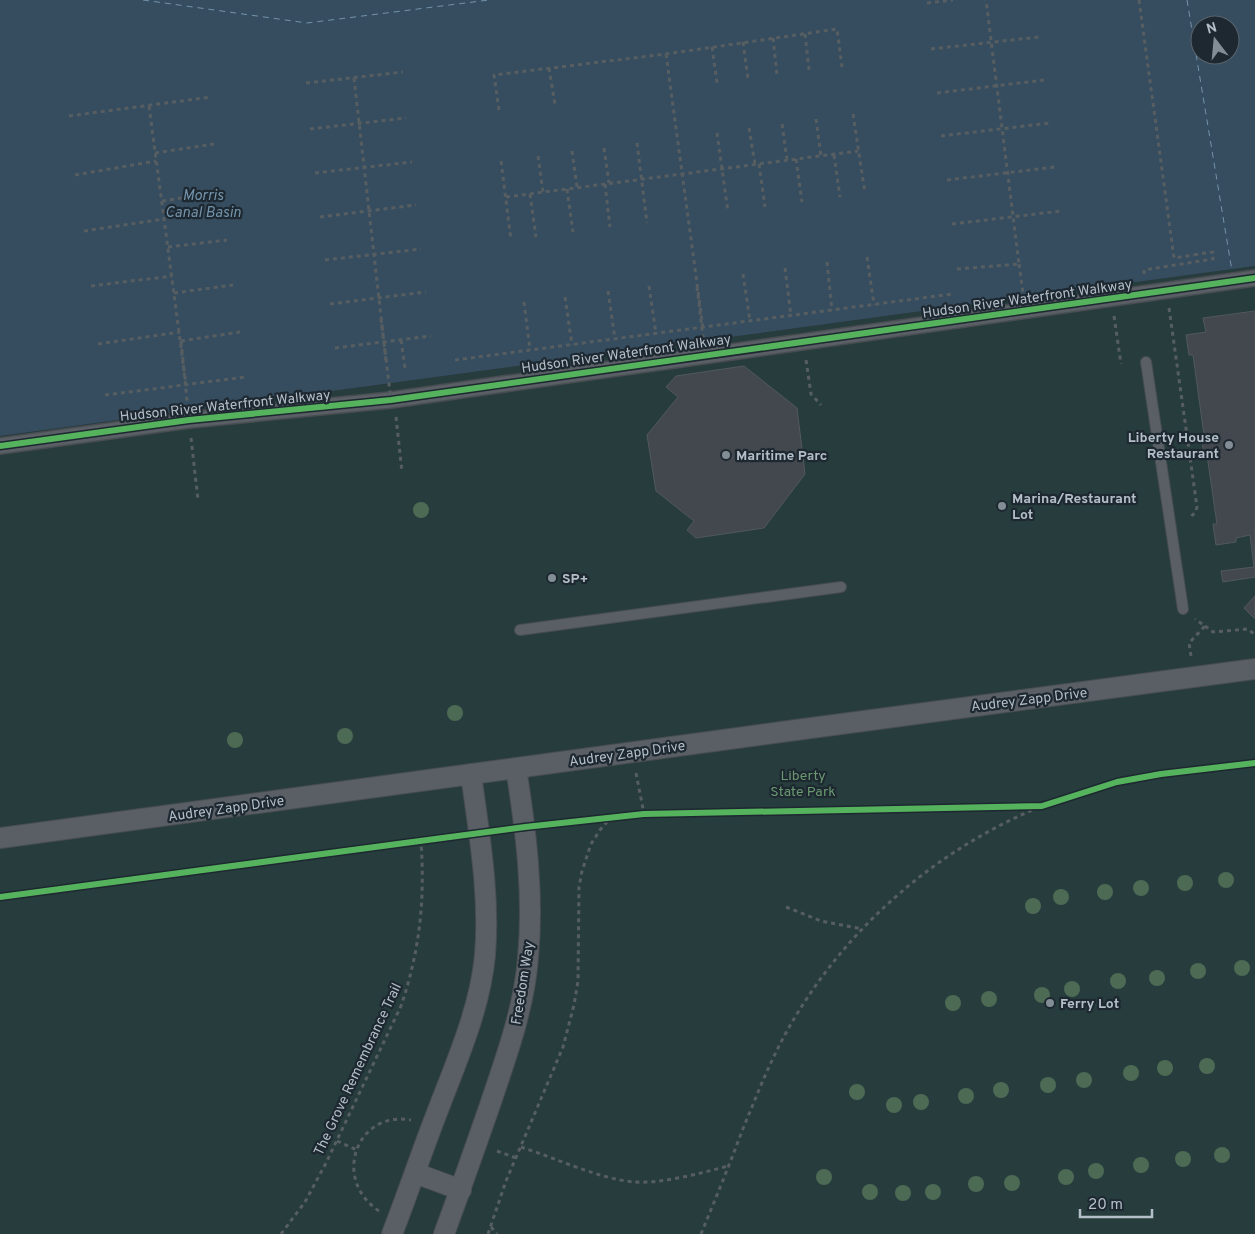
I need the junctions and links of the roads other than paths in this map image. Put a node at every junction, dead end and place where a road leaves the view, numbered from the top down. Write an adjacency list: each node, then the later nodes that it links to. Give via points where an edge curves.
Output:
1 (1255, 278): 3 (street, Hudson River Waterfront Walkway, via 392,400 189,420)
2 (1146, 362): 5 (lane)
3 (0, 446)
4 (841, 587): 6 (lane)
5 (1183, 609)
6 (520, 630)
7 (1255, 670): 8 (street, Audrey Zapp Drive)
8 (516, 768): 9 (street, Audrey Zapp Drive); 12 (street, Freedom Way, via 530,886 525,984 507,1055)
9 (470, 774): 10 (street, Audrey Zapp Drive); 11 (street, via 484,873 487,930 483,965 468,1032)
10 (0, 838)
11 (415, 1173): 12 (street); 13 (street)
12 (461, 1190): 14 (street, Freedom Way)
13 (392, 1234)
14 (444, 1234)

